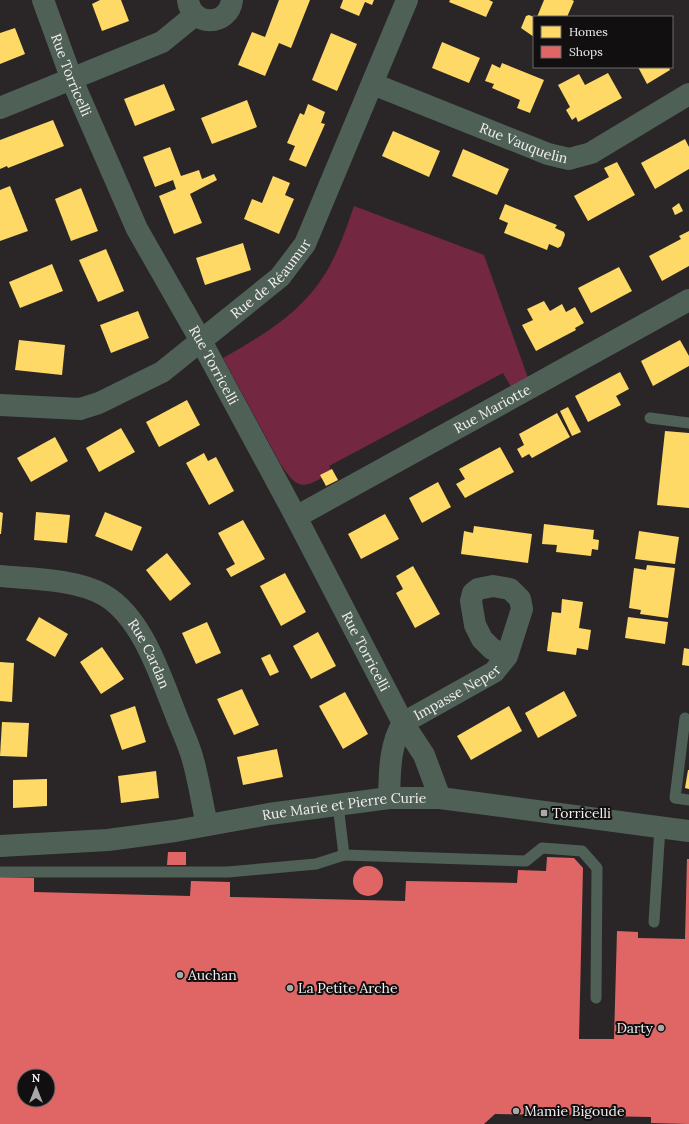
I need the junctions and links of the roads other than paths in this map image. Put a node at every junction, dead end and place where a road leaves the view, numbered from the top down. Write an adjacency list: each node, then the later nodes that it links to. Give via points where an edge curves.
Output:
1 (43, 0): 5 (street, Rue Torricelli)
2 (232, 0): 4 (street, via 228,12 216,20 202,19)
3 (407, 0): 6 (street, Rue de Réaumur)
4 (192, 8): 5 (street, via 162,42)
5 (72, 80): 8 (street); 10 (street, Rue Torricelli, via 137,229)
6 (373, 84): 7 (street, Rue Vauquelin, via 548,154 569,159 591,153); 10 (street, Rue de Réaumur, via 305,244 280,277)
7 (689, 94)
8 (0, 108)
9 (689, 300): 14 (street, Rue Mariotte)
10 (201, 341): 11 (street, Rue de Réaumur, via 162,372 99,403 80,409); 14 (street, Rue Torricelli)
11 (0, 405)
12 (650, 418): 13 (lane)
13 (689, 423)
14 (296, 517): 18 (street, Rue Torricelli)
15 (0, 576): 23 (street, Rue Cardan, via 89,588 104,595 130,619 139,632 163,684 193,759)
16 (507, 656): 18 (street, Impasse Neper, via 494,672)
17 (685, 718): 21 (lane, via 675,798)
18 (403, 723): 19 (street, via 396,734 392,749); 20 (street, Rue Torricelli, via 424,755)
19 (389, 798): 20 (street, Rue Marie et Pierre Curie); 22 (street, Rue Marie et Pierre Curie)
20 (440, 798): 24 (street, Rue Marie et Pierre Curie)
21 (689, 800)
22 (338, 805): 23 (street, Rue Marie et Pierre Curie); 27 (lane)
23 (207, 825): 26 (street, Rue Marie et Pierre Curie, via 108,840)
24 (660, 827): 25 (street, Rue Marie et Pierre Curie); 29 (lane)
25 (689, 831)
26 (0, 846)
27 (344, 855): 28 (lane, via 316,864 228,872); 30 (lane, via 526,861 542,848 582,851 597,868)
28 (0, 872)
29 (654, 922)
30 (596, 998)

